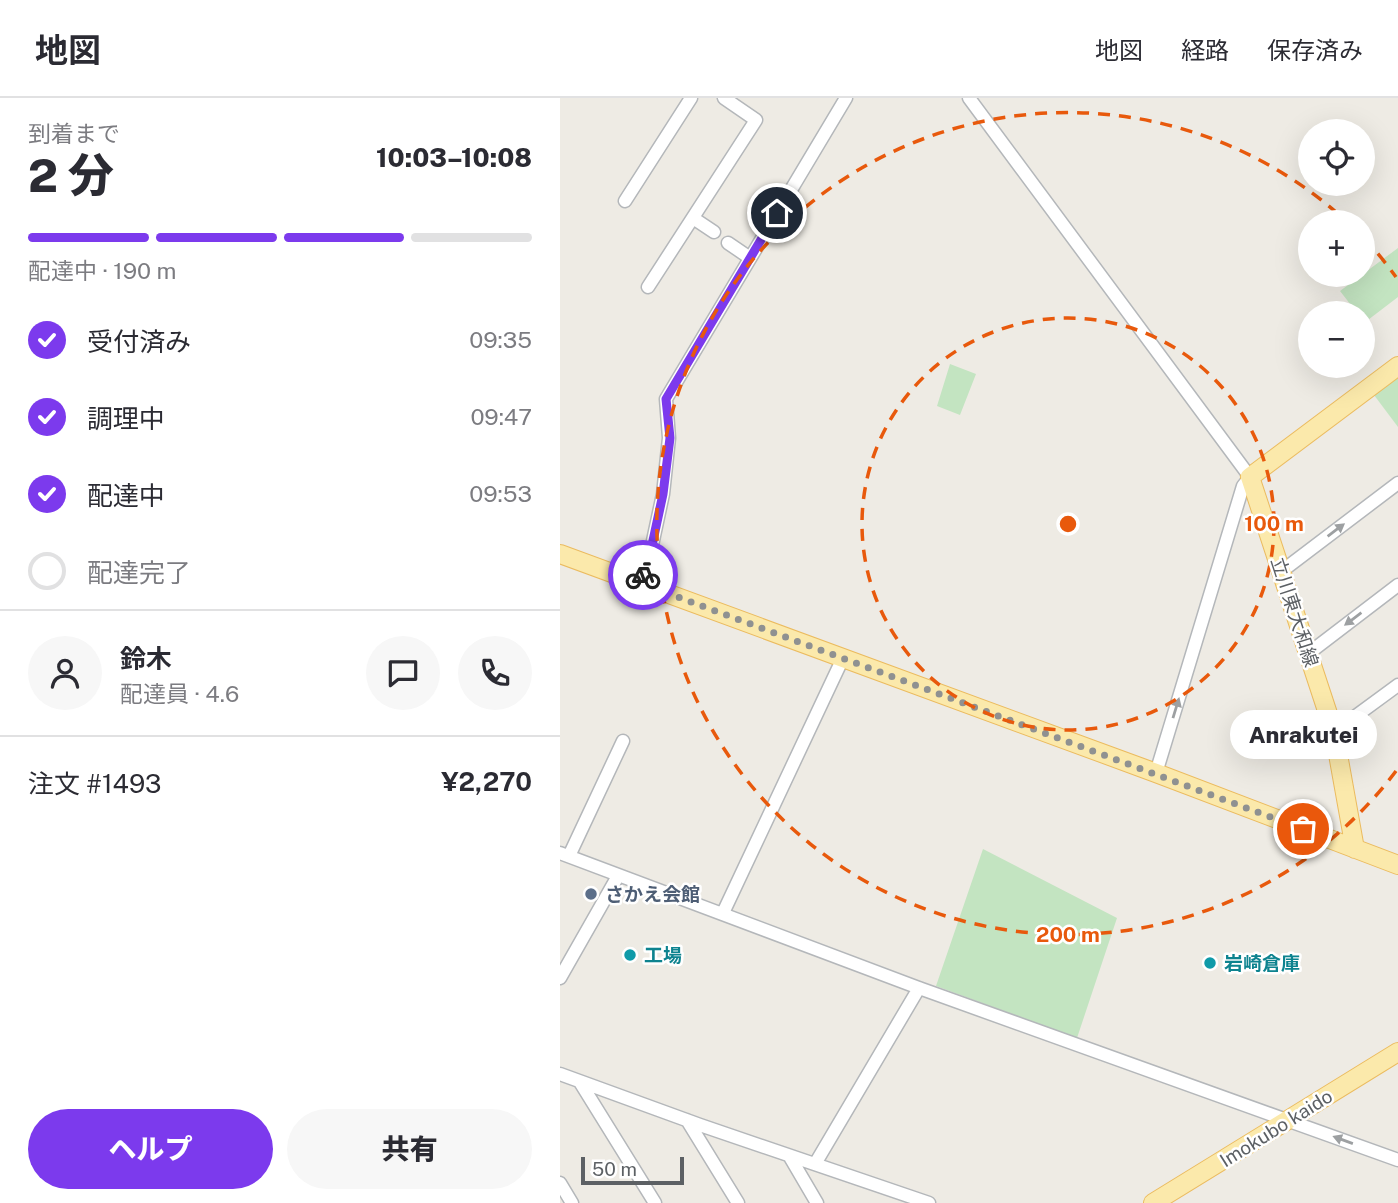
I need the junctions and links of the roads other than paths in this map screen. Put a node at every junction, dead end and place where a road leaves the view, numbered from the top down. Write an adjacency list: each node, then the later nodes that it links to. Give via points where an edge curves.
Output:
1 (691, 98): 5 (street)
2 (724, 98): 6 (street, via 756,120)
3 (846, 98): 9 (street)
4 (970, 98): 12 (street)
5 (625, 201)
6 (694, 218): 7 (street); 10 (street)
7 (714, 232)
8 (728, 243): 9 (street)
9 (750, 258): 16 (street, via 666,399 670,438 663,494)
10 (648, 287)
11 (1398, 366): 12 (main road)
12 (1250, 477): 15 (main road, 立川東大和線); 23 (street, one-way to 12, via 1243,486)
13 (1398, 483): 15 (street, one-way to 13)
14 (560, 554): 16 (main road)
15 (1282, 571): 18 (main road, 立川東大和線)
16 (640, 583): 19 (main road)
17 (1398, 585): 18 (street, one-way to 18)
18 (1309, 653): 21 (main road, 立川東大和線)
19 (843, 658): 23 (main road); 28 (street)
20 (1398, 685): 21 (street)
21 (1334, 732): 24 (main road, 立川東大和線)
22 (623, 741): 25 (street)
23 (1156, 773): 24 (main road)
24 (1355, 849): 26 (main road)
25 (564, 855): 27 (street)
26 (1398, 865)
27 (618, 876): 28 (street); 29 (street)
28 (723, 913): 30 (street)
29 (560, 978)
30 (919, 988): 35 (street); 38 (street)
31 (1398, 1052): 35 (main road, Imokubo kaido)
32 (560, 1074): 33 (street)
33 (580, 1082): 34 (street); 42 (street)
34 (687, 1120): 36 (street); 43 (street)
35 (1288, 1121): 37 (street, one-way to 35); 46 (main road, Imokubo kaido)
36 (790, 1157): 38 (street); 44 (street)
37 (1398, 1160)
38 (814, 1164): 40 (street)
39 (560, 1183): 41 (street)
40 (893, 1198): 45 (street)
41 (572, 1203)
42 (655, 1203)
43 (738, 1203)
44 (817, 1203)
45 (929, 1203)
46 (1153, 1203)

